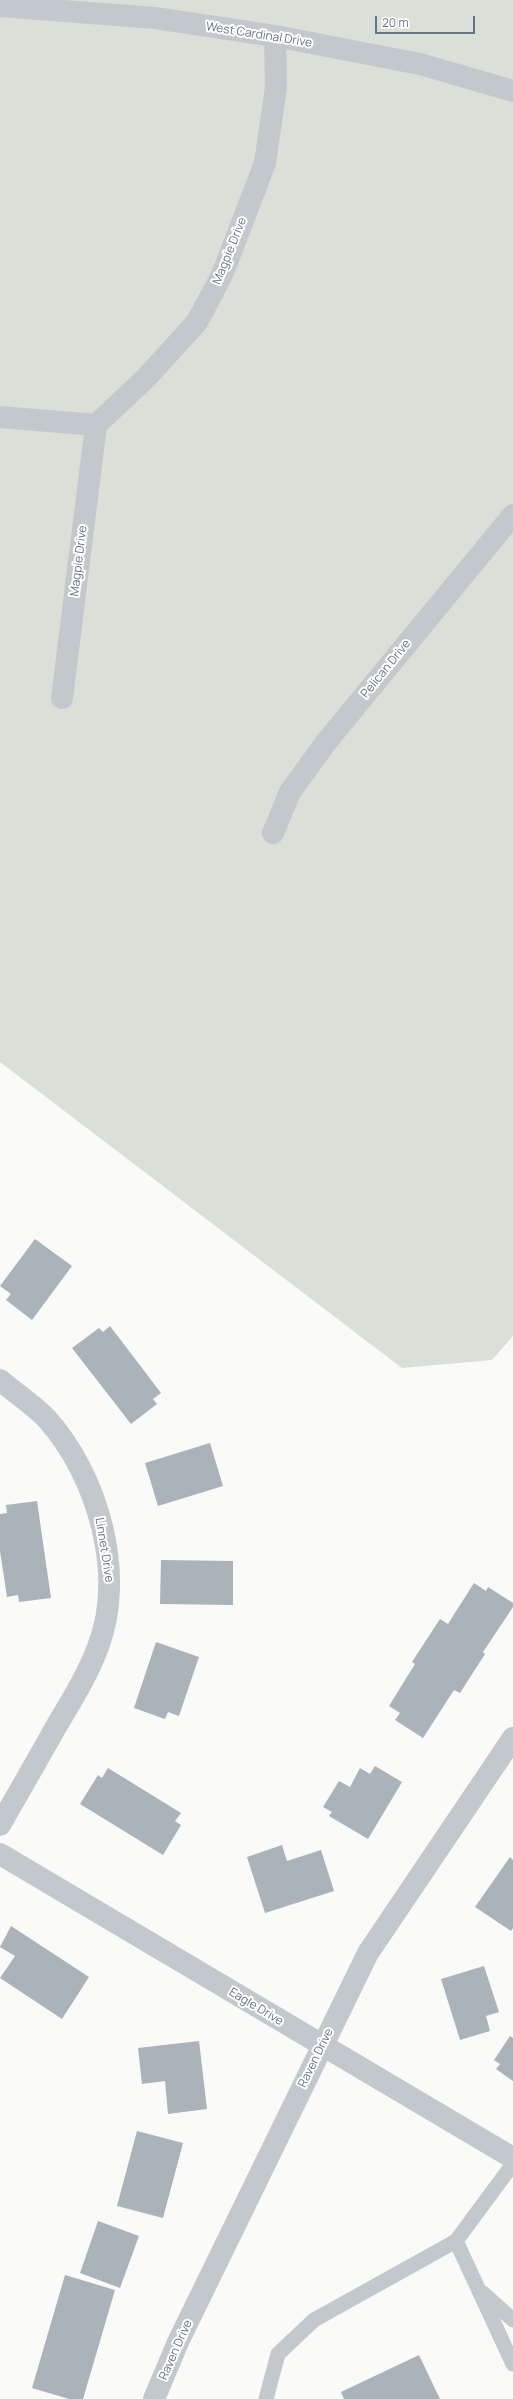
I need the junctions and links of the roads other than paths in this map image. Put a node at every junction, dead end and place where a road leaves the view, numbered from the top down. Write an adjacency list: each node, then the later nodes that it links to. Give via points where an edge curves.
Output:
1 (0, 6): 2 (street, West Cardinal Drive, via 155,18)
2 (275, 36): 3 (street, West Cardinal Drive, via 420,64); 5 (street, Magpie Drive, via 276,87 266,163 222,275 197,322 146,378)
3 (513, 91)
4 (0, 417): 5 (street)
5 (96, 425): 7 (street, Magpie Drive)
6 (513, 515): 8 (street, Pelican Drive, via 327,741 290,792)
7 (62, 698)
8 (273, 833)
9 (0, 1380): 11 (street, Linnet Drive, via 46,1418 70,1449 96,1503 107,1550 111,1591 98,1647 76,1693)
10 (513, 1738): 13 (street, Raven Drive, via 368,1952)
11 (0, 1825)
12 (0, 1854): 13 (street, Eagle Drive)
13 (322, 2046): 14 (street, Eagle Drive); 20 (street, Raven Drive, via 178,2342)
14 (513, 2158)
15 (513, 2164): 16 (lane)
16 (456, 2241): 17 (lane); 21 (lane, via 314,2320 278,2354)
17 (478, 2289): 18 (lane); 19 (lane)
18 (513, 2320)
19 (513, 2364)
20 (154, 2399)
21 (266, 2399)

